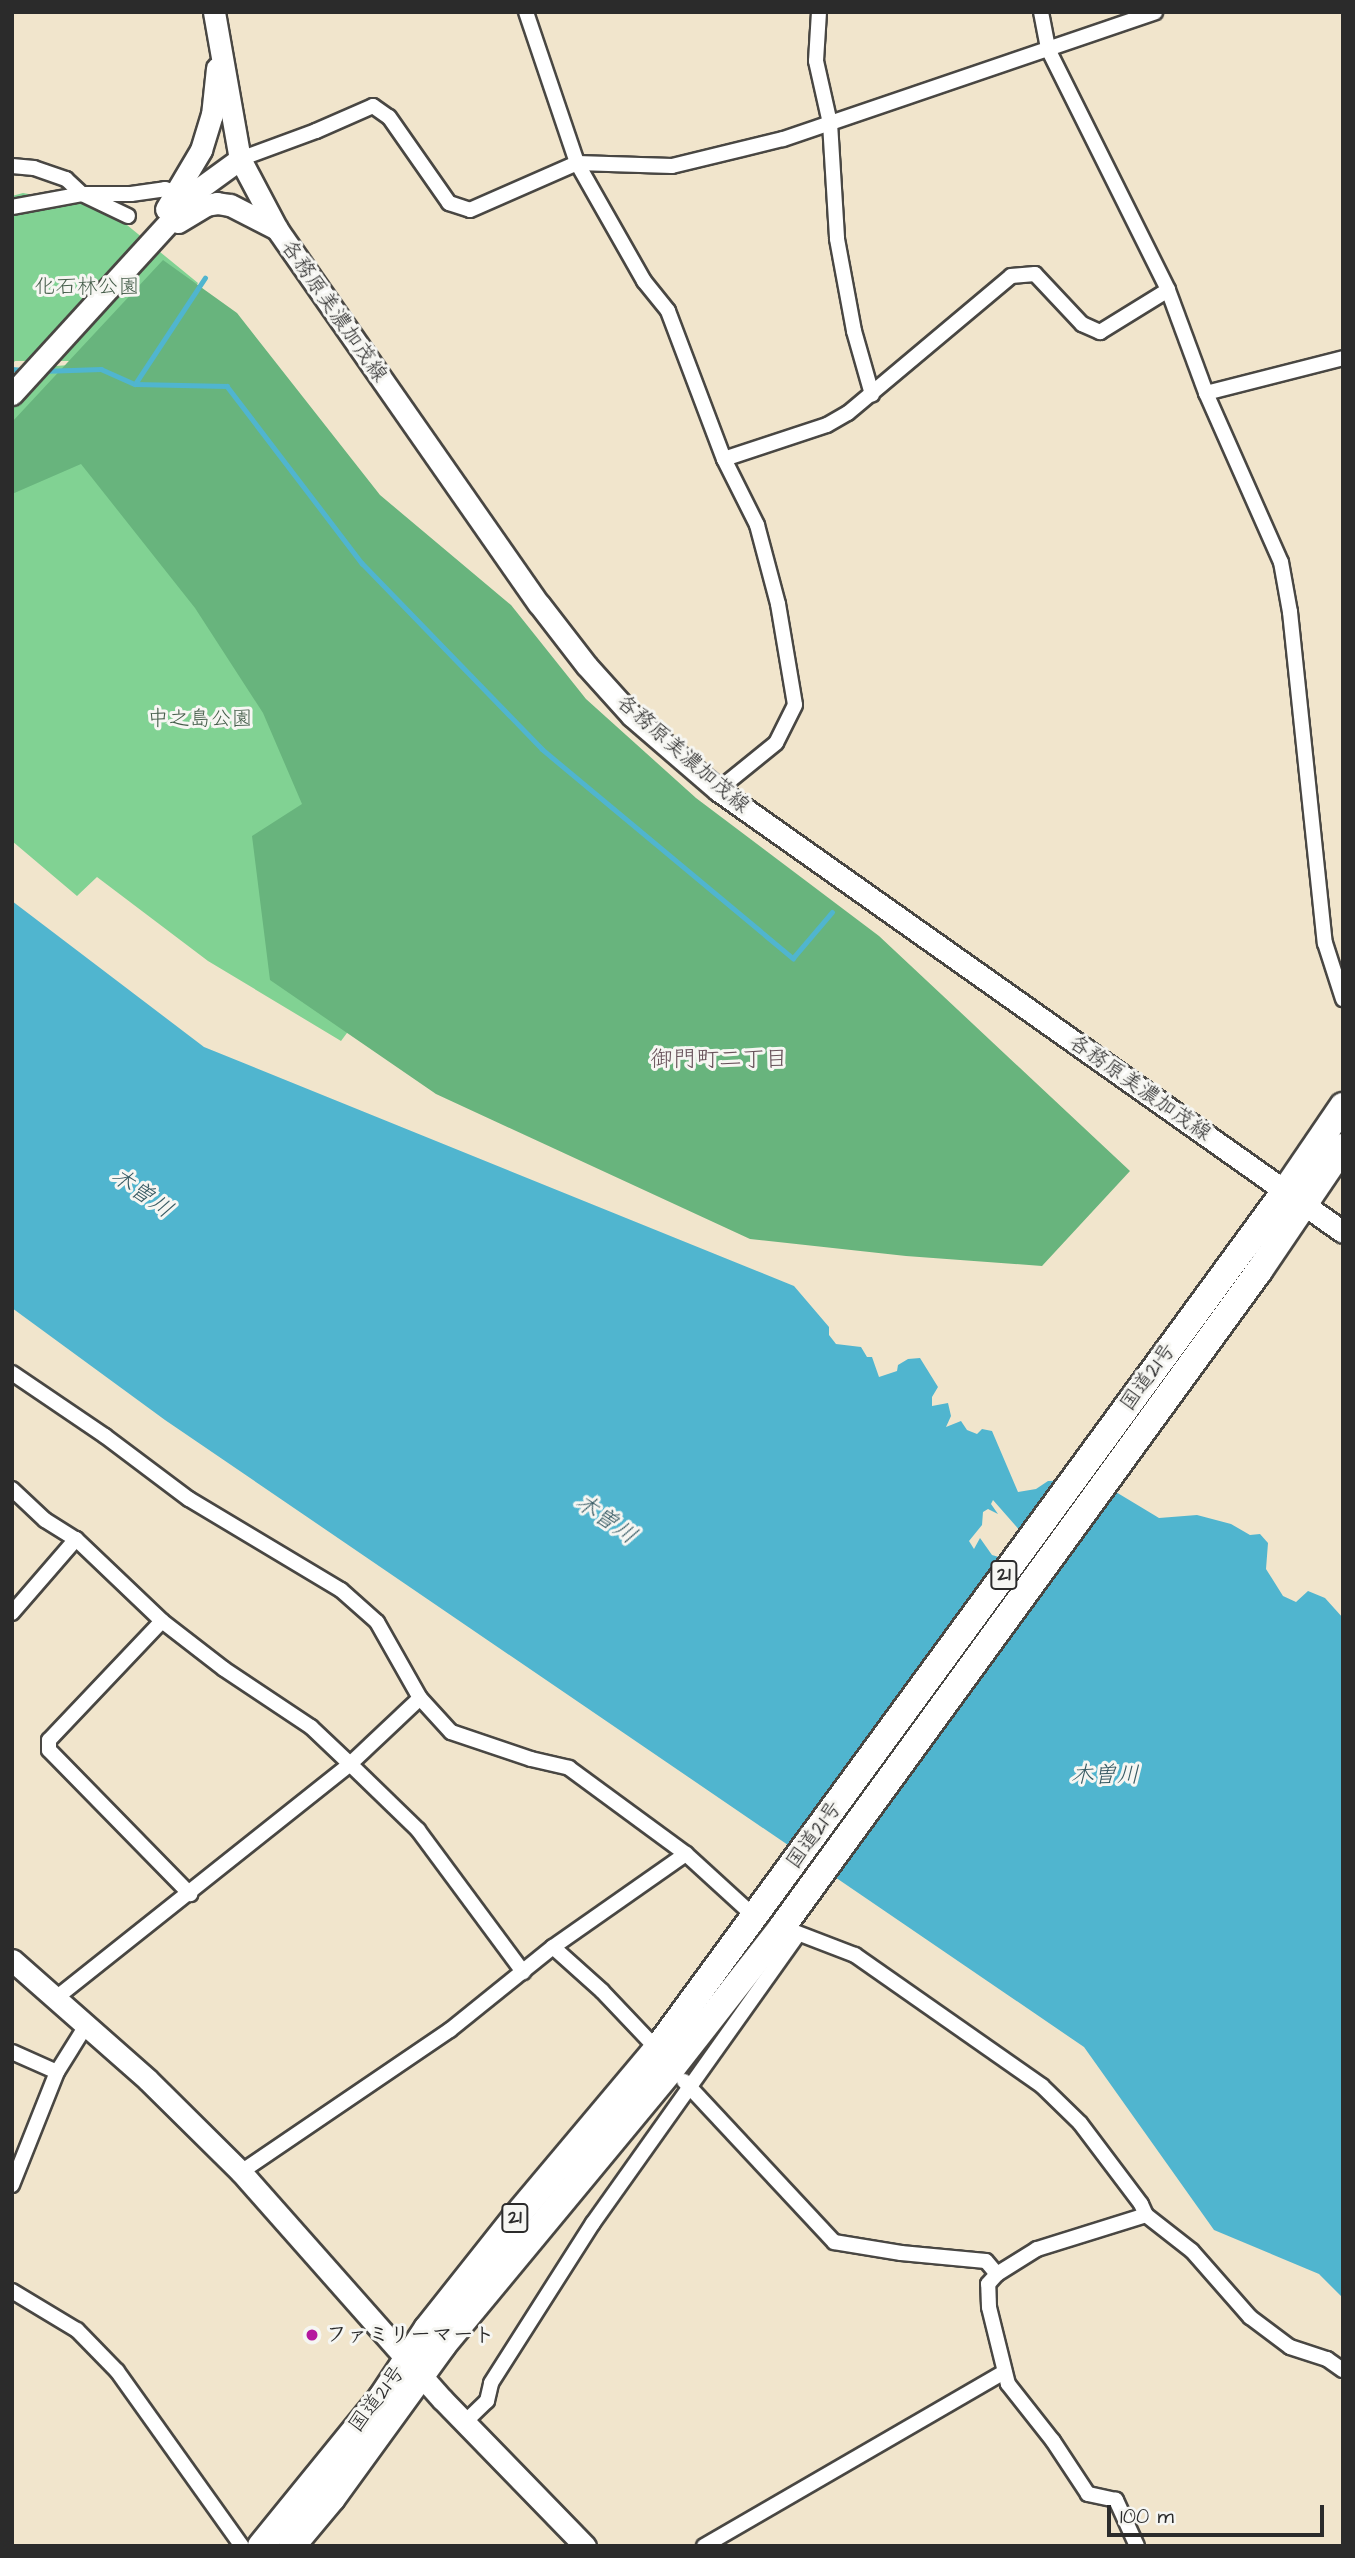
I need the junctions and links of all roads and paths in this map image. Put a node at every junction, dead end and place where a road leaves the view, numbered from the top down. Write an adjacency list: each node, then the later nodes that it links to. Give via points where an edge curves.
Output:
1 (214, 12): 7 (main road, 各務原美濃加茂線)
2 (526, 12): 10 (street)
3 (819, 12): 8 (street, via 816,61)
4 (1041, 12): 6 (street)
5 (1154, 12): 6 (street)
6 (1048, 48): 8 (street); 18 (street)
7 (222, 60): 9 (main road, 各務原美濃加茂線); 12 (main road, via 215,74 212,115 201,150)
8 (830, 123): 10 (street, via 672,166); 22 (street, via 837,239 854,331)
9 (240, 159): 10 (street, via 373,106 389,117 449,203 470,210); 16 (main road, via 200,188); 17 (main road, 各務原美濃加茂線)
10 (577, 163): 23 (street, via 645,281 668,311)
11 (12, 166): 13 (street, via 66,179)
12 (177, 193): 13 (street, via 165,189); 16 (main road, via 166,208)
13 (82, 194): 14 (street); 15 (street)
14 (12, 207)
15 (128, 216)
16 (164, 226): 17 (main road, via 217,203); 21 (main road)
17 (277, 229): 24 (main road, 各務原美濃加茂線, via 587,666 632,716)
18 (1168, 290): 20 (street); 22 (street, via 1100,332 1082,324 1035,274 1011,275)
19 (1343, 358): 20 (street)
20 (1206, 393): 25 (street, via 1280,562 1290,611 1325,943)
21 (12, 394)
22 (872, 394): 23 (street, via 827,425)
23 (724, 459): 24 (street, via 757,526 778,604 794,705 776,743)
24 (718, 790): 29 (main road, 各務原美濃加茂線)
25 (1339, 969): 26 (street)
26 (1343, 999)
27 (1343, 1106): 29 (highway, 国道21号 / 21)
28 (1343, 1147): 29 (highway, 国道21号 / 21)
29 (1295, 1198): 30 (main road, 各務原美濃加茂線); 40 (highway, 国道21号 / 21, via 1237,1256); 41 (highway, 国道21号 / 21, via 1259,1271)
30 (1343, 1232)
31 (12, 1373): 36 (street, via 189,1499 341,1590 377,1622)
32 (12, 1489): 33 (street, via 45,1520)
33 (76, 1539): 34 (street); 35 (street)
34 (12, 1612)
35 (162, 1621): 37 (street, via 223,1669 311,1727); 39 (street, via 49,1740 49,1750)
36 (420, 1698): 37 (street); 38 (street, via 451,1732 569,1768)
37 (351, 1764): 39 (street); 44 (street, via 418,1830)
38 (686, 1854): 40 (street); 42 (street)
39 (190, 1894): 45 (street)
40 (754, 1916): 48 (highway, 国道21号 / 21)
41 (792, 1923): 48 (highway, 国道21号 / 21); 52 (street, via 855,1955 1042,2086 1080,2123)
42 (553, 1947): 44 (street); 48 (street, via 603,1991)
43 (12, 1960): 45 (main road)
44 (523, 1972): 50 (street, via 450,2029)
45 (56, 1997): 46 (main road)
46 (87, 2024): 49 (street); 50 (main road)
47 (12, 2052): 49 (street)
48 (673, 2068): 53 (street, via 834,2242 986,2261); 55 (highway, 国道21号 / 21, via 515,2218); 58 (street, via 593,2223 491,2383 482,2407)
49 (57, 2072): 51 (street)
50 (241, 2172): 55 (main road)
51 (12, 2185)
52 (1146, 2215): 53 (street, via 1037,2249); 56 (street, via 1192,2251 1250,2317 1290,2347)
53 (997, 2274): 57 (street, via 988,2284 989,2308)
54 (12, 2291): 59 (street, via 77,2330 117,2371)
55 (415, 2367): 58 (main road); 60 (highway, 国道21号 / 21, via 382,2397); 61 (highway, 国道21号 / 21, via 331,2498)
56 (1343, 2370)
57 (1004, 2372): 63 (street); 64 (street, via 1008,2384 1088,2494 1116,2500)
58 (464, 2423): 62 (main road)
59 (243, 2546)
60 (261, 2546)
61 (292, 2546)
62 (585, 2546)
63 (704, 2546)
64 (1137, 2546)

